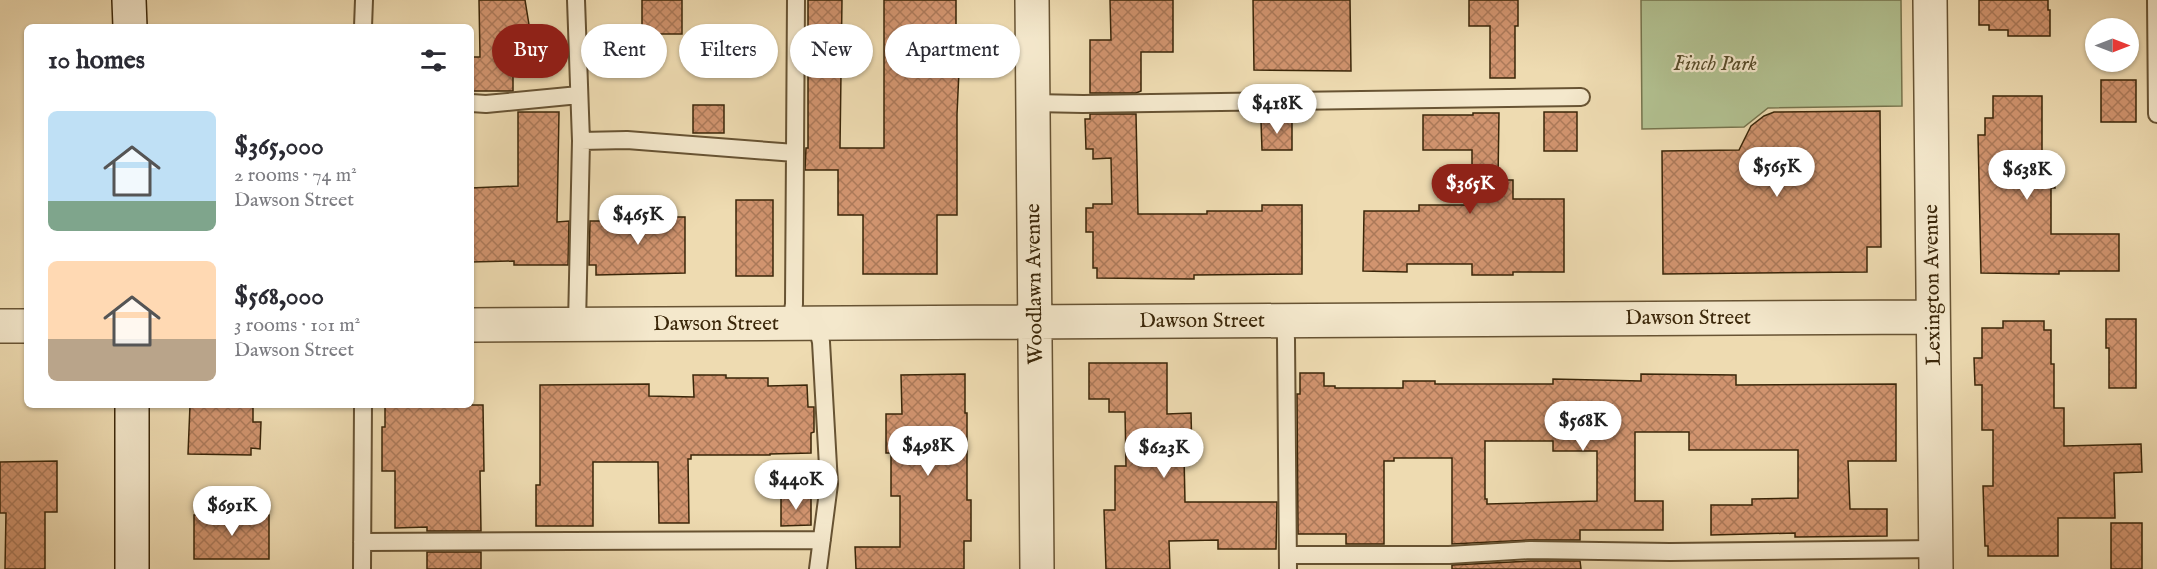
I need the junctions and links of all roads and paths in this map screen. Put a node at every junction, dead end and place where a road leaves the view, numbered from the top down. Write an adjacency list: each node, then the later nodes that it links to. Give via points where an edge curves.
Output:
1 (129, 0): 8 (street)
2 (364, 0): 9 (lane)
3 (576, 0): 10 (lane)
4 (796, 0): 16 (lane)
5 (1032, 0): 13 (street, Woodlawn Avenue)
6 (1930, 0): 17 (street, Lexington Avenue)
7 (2156, 0): 14 (lane)
8 (130, 24)
9 (363, 24)
10 (579, 95): 12 (lane); 15 (lane)
11 (1581, 97): 13 (lane)
12 (474, 103)
13 (1033, 103): 19 (street, Woodlawn Avenue)
14 (2157, 114)
15 (581, 141): 16 (lane, via 627,140); 21 (lane)
16 (795, 153): 20 (lane, via 794,304)
17 (1933, 317): 18 (street, Dawson Street); 29 (street, Lexington Avenue)
18 (1284, 321): 19 (street, Dawson Street); 30 (lane)
19 (1036, 322): 20 (street, Dawson Street); 34 (street, Woodlawn Avenue)
20 (804, 323): 21 (street, Dawson Street); 27 (lane, via 821,342 830,484)
21 (577, 324): 22 (street, Dawson Street)
22 (474, 325)
23 (0, 326): 24 (street)
24 (24, 326)
25 (132, 408): 31 (street)
26 (363, 408): 28 (lane)
27 (822, 540): 28 (lane); 33 (lane)
28 (362, 542): 32 (lane)
29 (1936, 559): 30 (lane, via 1530,550)
30 (1288, 562)
31 (132, 569)
32 (362, 569)
33 (818, 569)
34 (1037, 569)

